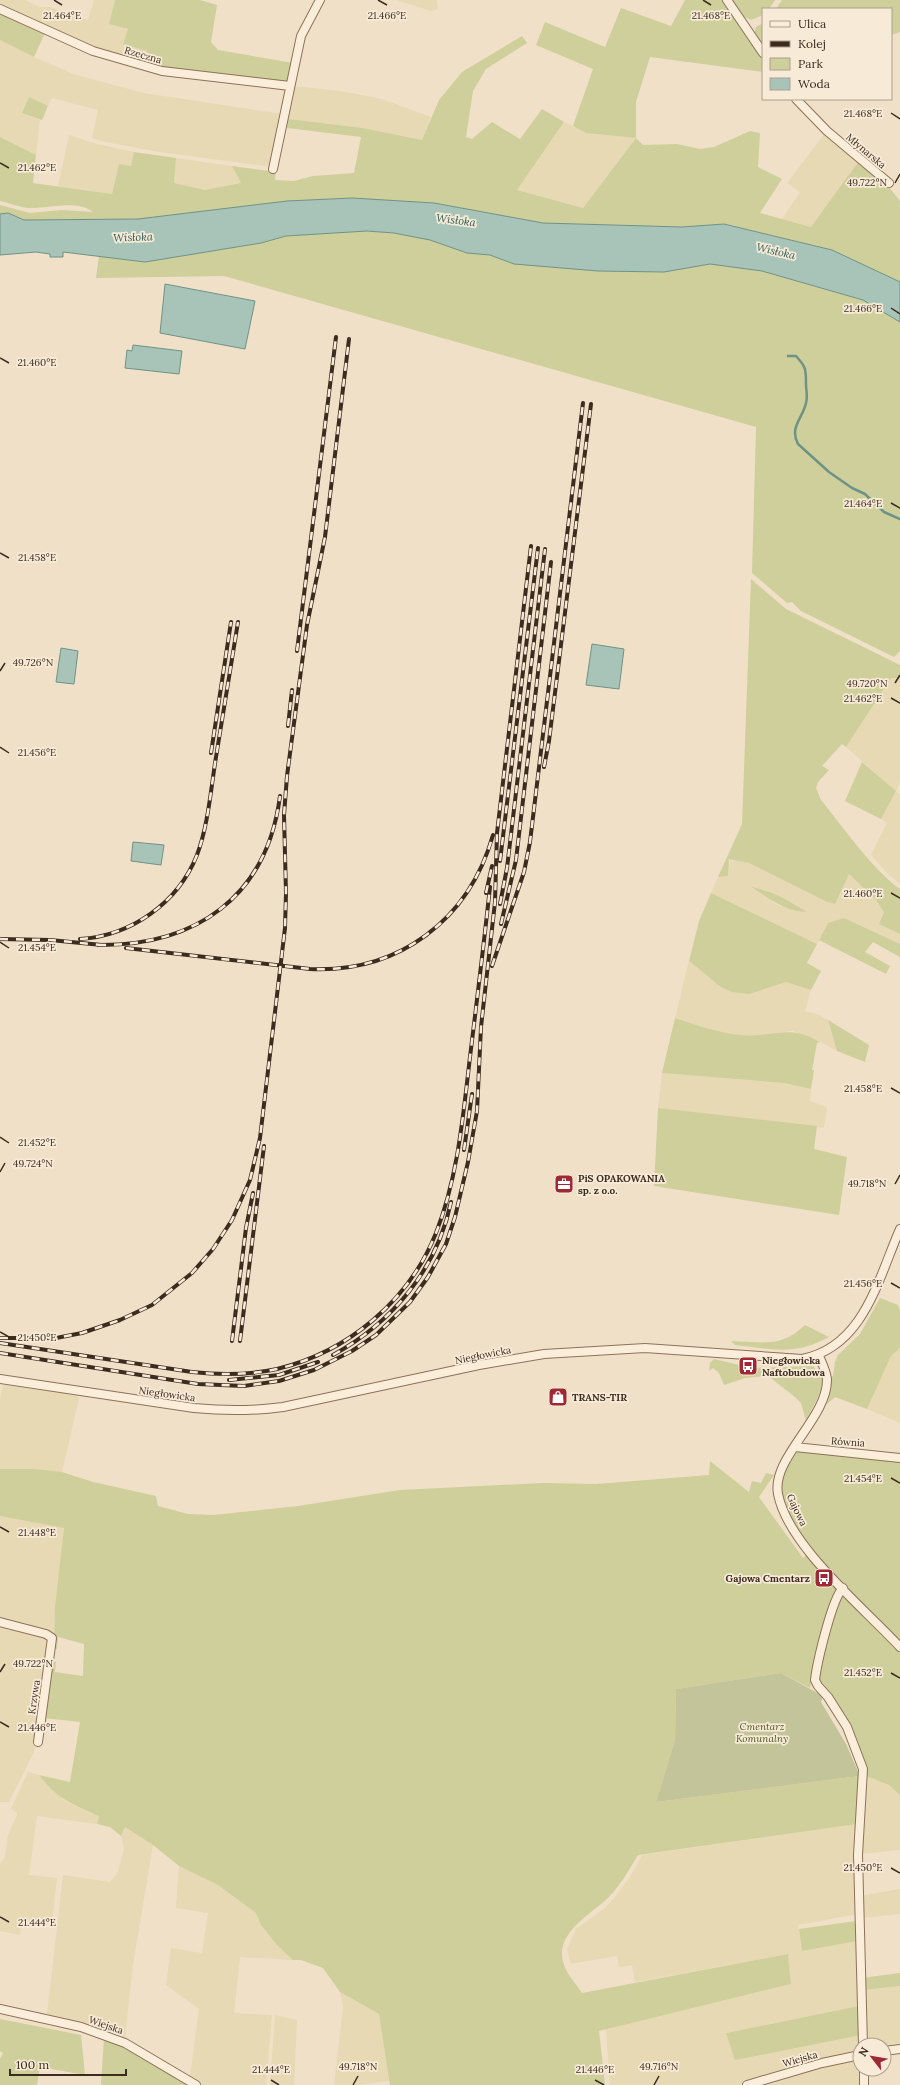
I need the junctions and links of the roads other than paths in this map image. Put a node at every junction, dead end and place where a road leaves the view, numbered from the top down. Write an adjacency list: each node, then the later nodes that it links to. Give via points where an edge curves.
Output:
1 (320, 0): 5 (street, via 301,36)
2 (727, 0): 4 (street)
3 (0, 9): 5 (street, Rzeczna, via 93,51 162,71)
4 (762, 52)
5 (290, 86): 7 (street)
6 (797, 100): 8 (street, Młynarska, via 827,131)
7 (274, 169)
8 (889, 183)
9 (900, 1229): 10 (street, Niegłowicka, via 860,1320 844,1338)
10 (819, 1356): 11 (street, Niegłowicka, via 781,1359 645,1348 544,1354 479,1365 283,1407 222,1411); 12 (street, Gajowa, via 826,1376 825,1393)
11 (0, 1380)
12 (796, 1447): 13 (street, Równia); 14 (street, Gajowa, via 779,1476 781,1503 798,1536)
13 (900, 1458)
14 (843, 1588): 16 (street, Gajowa); 19 (street, via 837,1595 826,1630 816,1684 846,1727 863,1769 858,1855)
15 (0, 1622): 17 (street, Krzywa, via 46,1634 52,1638)
16 (900, 1647)
17 (38, 1742)
18 (0, 2009): 21 (street, Wiejska, via 81,2027 125,2043)
19 (864, 2037)
20 (852, 2057): 22 (street, Wiejska)
21 (196, 2085)
22 (747, 2085)

